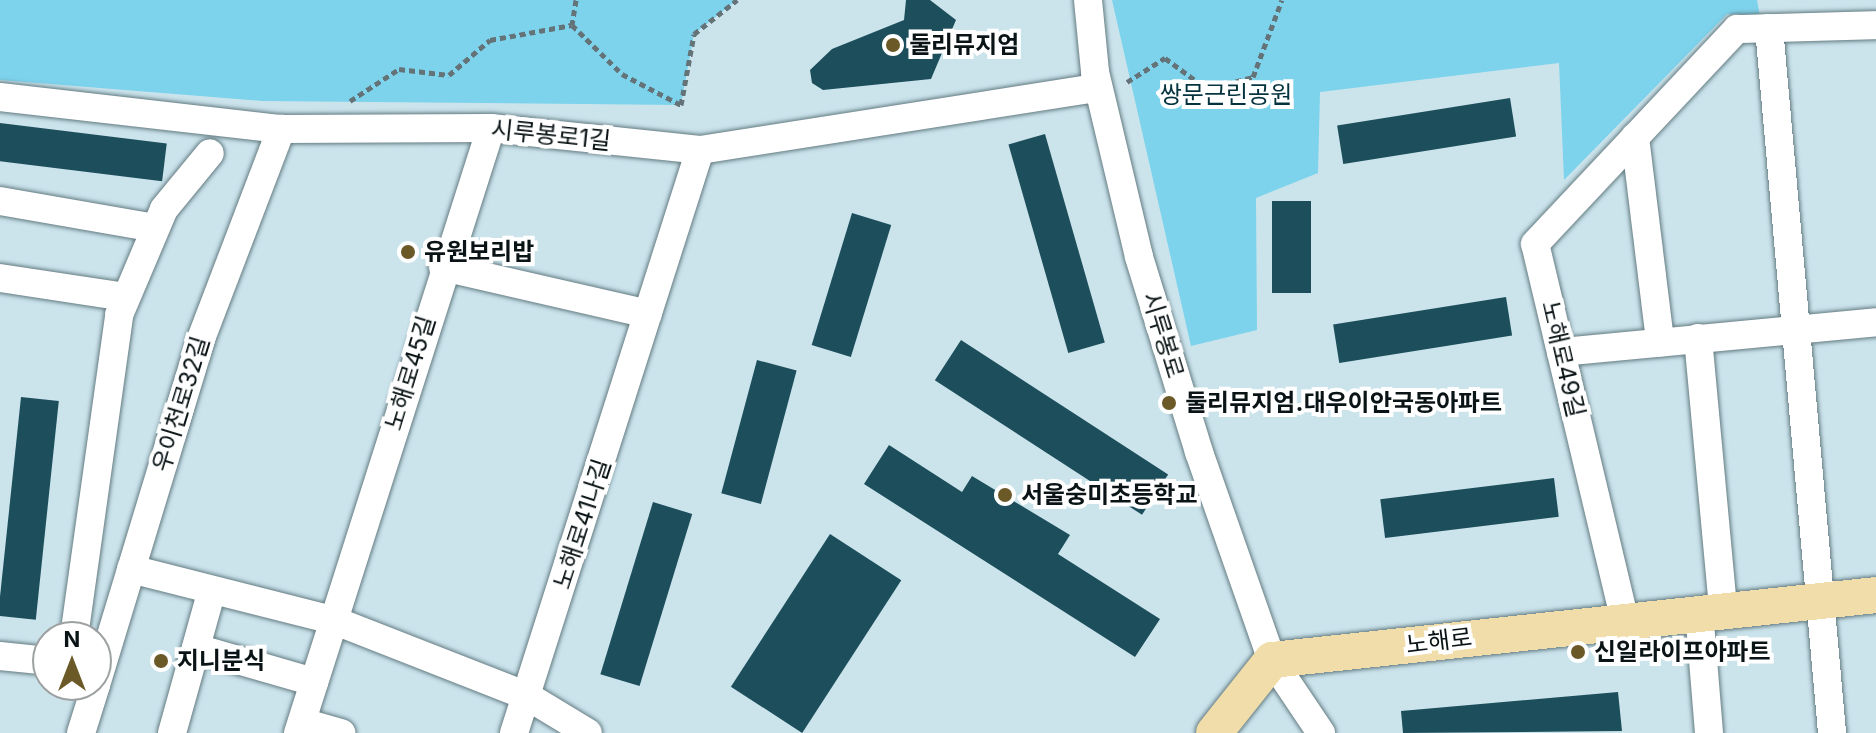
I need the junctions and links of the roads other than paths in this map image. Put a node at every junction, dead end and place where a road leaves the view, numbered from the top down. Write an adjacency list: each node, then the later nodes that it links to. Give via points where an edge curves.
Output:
1 (1088, 0): 4 (street, 시루봉로)
2 (1876, 25): 3 (street, 노해로49길)
3 (1769, 28): 8 (street, 노해로49길, via 1737,29); 18 (street)
4 (1098, 88): 9 (street, 시루봉로1길); 34 (street, 시루봉로, via 1199,452)
5 (0, 97): 7 (street, 시루봉로1길)
6 (491, 128): 7 (street, 시루봉로1길); 9 (street, 시루봉로1길); 13 (street, 노해로45길)
7 (281, 129): 22 (street, 우이천로32길, via 201,339)
8 (1635, 137): 20 (street); 21 (street, 노해로49길, via 1535,244)
9 (700, 150): 16 (street, 노해로41나길)
10 (210, 153): 12 (street)
11 (0, 201): 12 (street)
12 (154, 228): 15 (street)
13 (443, 267): 16 (street); 28 (street, 노해로45길)
14 (0, 278): 15 (street)
15 (125, 297): 29 (street, via 108,370)
16 (648, 314): 36 (street, 노해로41나길)
17 (1876, 322): 18 (street)
18 (1798, 328): 19 (street); 25 (street)
19 (1698, 338): 20 (street); 26 (street)
20 (1660, 342): 21 (street)
21 (1561, 352): 27 (street, 노해로49길)
22 (131, 569): 23 (street); 30 (street, 우이천로32길)
23 (212, 590): 28 (street); 31 (street)
24 (1876, 595): 25 (main road, 노해로)
25 (1825, 599): 26 (main road, 노해로); 47 (street)
26 (1711, 610): 27 (main road, 노해로); 46 (street)
27 (1624, 617): 34 (main road, 노해로)
28 (333, 620): 35 (street, 노해로45길); 36 (street)
29 (76, 621)
30 (112, 629)
31 (196, 648): 35 (street); 40 (street)
32 (0, 656): 33 (street)
33 (32, 659)
34 (1272, 660): 44 (main road); 45 (street, 시루봉로)
35 (314, 682): 38 (street, 노해로45길)
36 (527, 696): 42 (street, 노해로41나길); 43 (street)
37 (90, 701): 39 (street, 우이천로32길)
38 (300, 727): 41 (street)
39 (81, 733)
40 (172, 733)
41 (341, 733)
42 (514, 733)
43 (588, 733)
44 (1214, 733)
45 (1321, 733)
46 (1709, 733)
47 (1832, 733)

